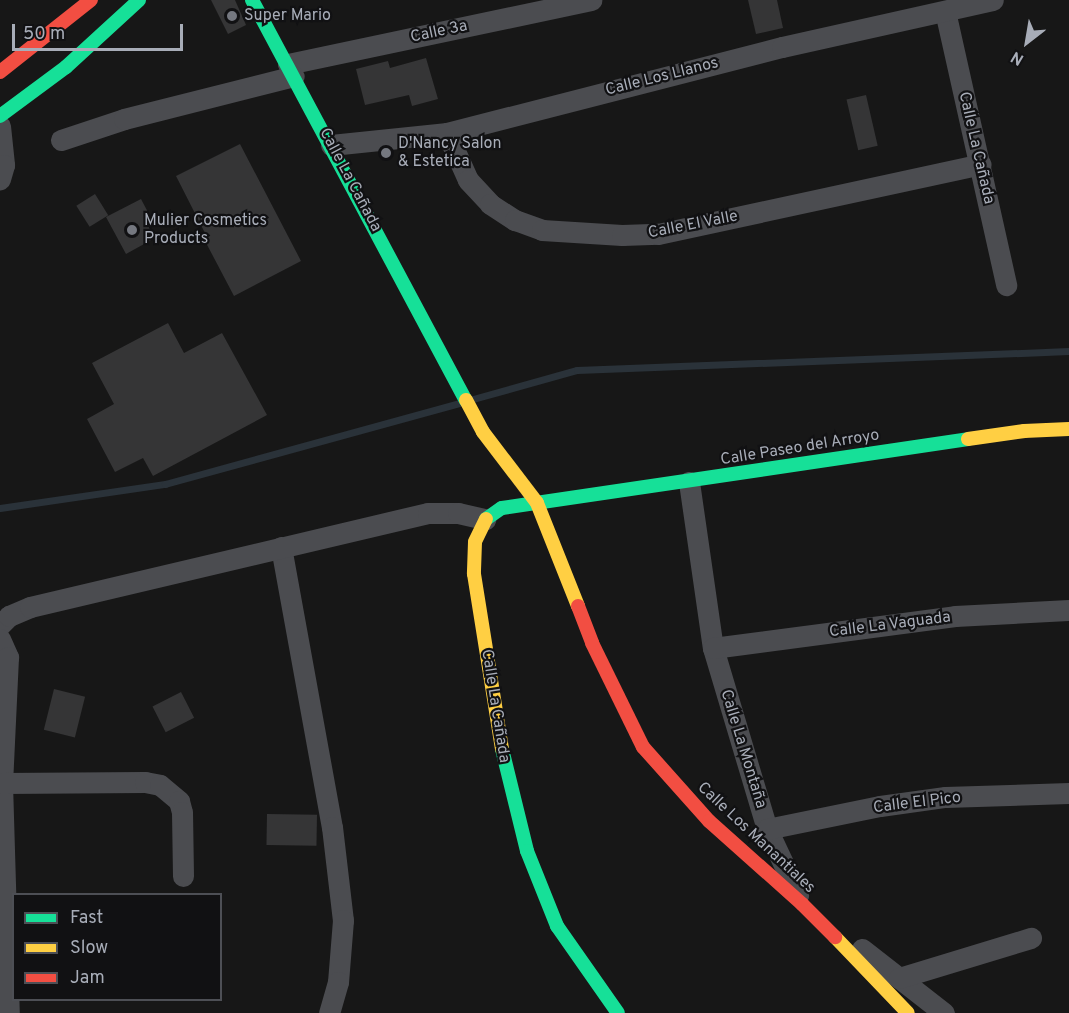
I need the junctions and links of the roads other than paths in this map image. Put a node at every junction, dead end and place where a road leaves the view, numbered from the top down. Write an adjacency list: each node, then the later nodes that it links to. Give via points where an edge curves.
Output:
1 (91, 0): 8 (main road)
2 (139, 0): 9 (main road, via 66,67)
3 (252, 0): 7 (main road, Calle La Cañada)
4 (591, 0): 7 (street, Calle 3a)
5 (993, 0): 6 (street, Calle Los Llanos)
6 (945, 11): 11 (street, Calle Los Llanos, via 771,50); 14 (street, Calle La Cañada)
7 (291, 70): 12 (street, Calle 3a); 13 (main road, Calle La Cañada)
8 (0, 72)
9 (0, 116)
10 (0, 126): 15 (street, via 4,165)
11 (447, 133): 13 (street, Calle Los Llanos); 14 (street, Calle El Valle, via 468,180 490,204 515,220 542,230 622,235 658,234)
12 (61, 140)
13 (331, 146): 19 (main road, Calle La Cañada, via 483,432)
14 (981, 164): 16 (street, Calle La Cañada)
15 (0, 179)
16 (1006, 285)
17 (1069, 429): 18 (main road, Calle Paseo del Arroyo, via 1024,431)
18 (689, 482): 19 (main road, Calle Paseo del Arroyo); 25 (street, Calle La Montaña)
19 (537, 502): 20 (main road, via 502,508); 30 (main road, Calle Los Manantiales, via 592,643 643,747 709,821)
20 (485, 519): 21 (street, via 458,513 428,513); 35 (main road, Calle La Cañada, via 475,542 474,574 505,768 527,851 557,926)
21 (281, 548): 23 (street, via 30,607 9,616); 34 (street, via 332,827 344,920 338,981)
22 (1069, 610): 25 (street, Calle La Vaguada, via 955,616)
23 (0, 625)
24 (0, 639): 26 (street, via 8,657)
25 (713, 648): 28 (street, Calle La Montaña)
26 (2, 783): 29 (street, via 160,785 179,801 182,812); 33 (street)
27 (1069, 793): 28 (street, Calle El Pico, via 945,797)
28 (767, 829): 30 (street, Calle La Montaña)
29 (183, 876)
30 (802, 904): 32 (street, Calle La Montaña); 36 (main road, Calle Los Manantiales)
31 (1031, 938): 32 (street)
32 (899, 978): 37 (street, Calle La Montaña)
33 (9, 1013)
34 (329, 1013)
35 (618, 1013)
36 (908, 1013)
37 (944, 1013)

